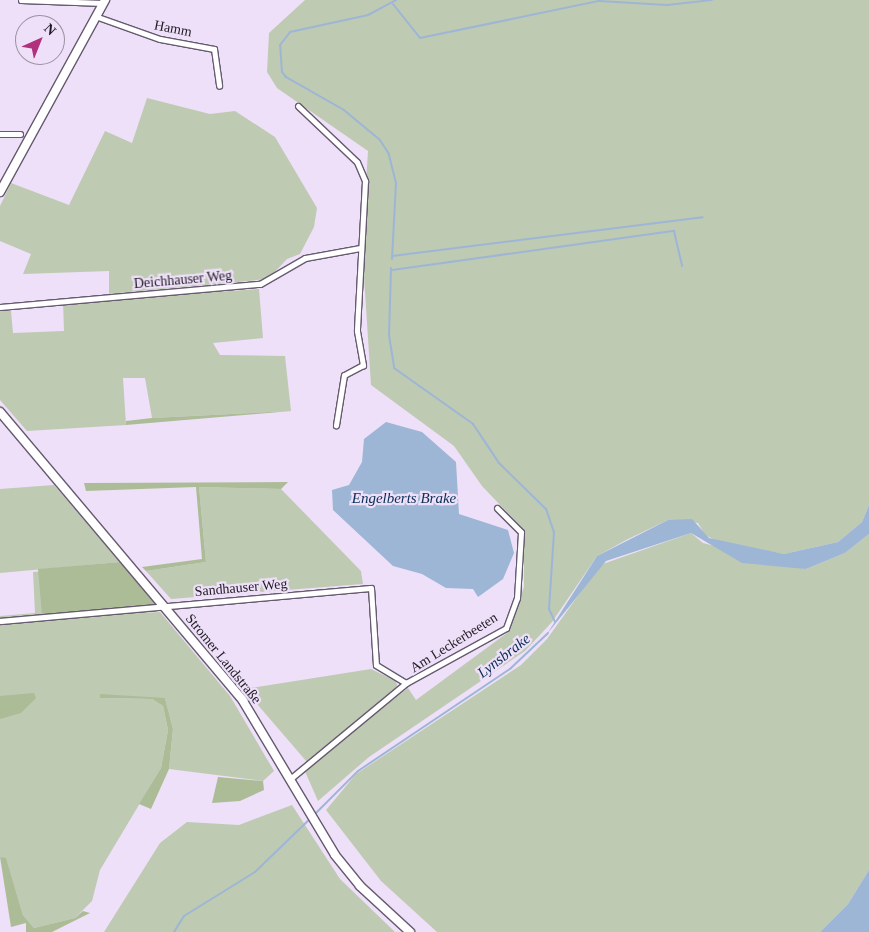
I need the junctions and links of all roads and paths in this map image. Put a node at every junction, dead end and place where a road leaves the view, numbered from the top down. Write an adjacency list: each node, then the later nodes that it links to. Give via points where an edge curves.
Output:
1 (21, 0): 2 (street)
2 (47, 0): 3 (street)
3 (104, 1): 4 (main road)
4 (94, 16): 5 (street, Hamm, via 160,39 214,49); 9 (main road)
5 (219, 86)
6 (298, 106): 10 (street, via 363,170)
7 (0, 134): 8 (street)
8 (20, 134)
9 (0, 192)
10 (360, 248): 11 (street, Deichhauser Weg, via 305,258 260,284); 13 (street, via 357,331 363,365 344,375)
11 (0, 307)
12 (0, 412): 15 (main road, Stromer Landstraße)
13 (336, 425)
14 (497, 508): 17 (street, Am Leckerbeeten, via 521,532 517,598 506,628)
15 (163, 606): 16 (street, Sandhauser Weg); 17 (street, Sandhauser Weg, via 371,588 376,665); 18 (main road, Stromer Landstraße, via 243,701)
16 (0, 621)
17 (406, 683): 18 (street, Am Leckerbeeten)
18 (290, 779): 19 (main road, Stromer Landstraße, via 311,818 360,886)
19 (410, 932)

